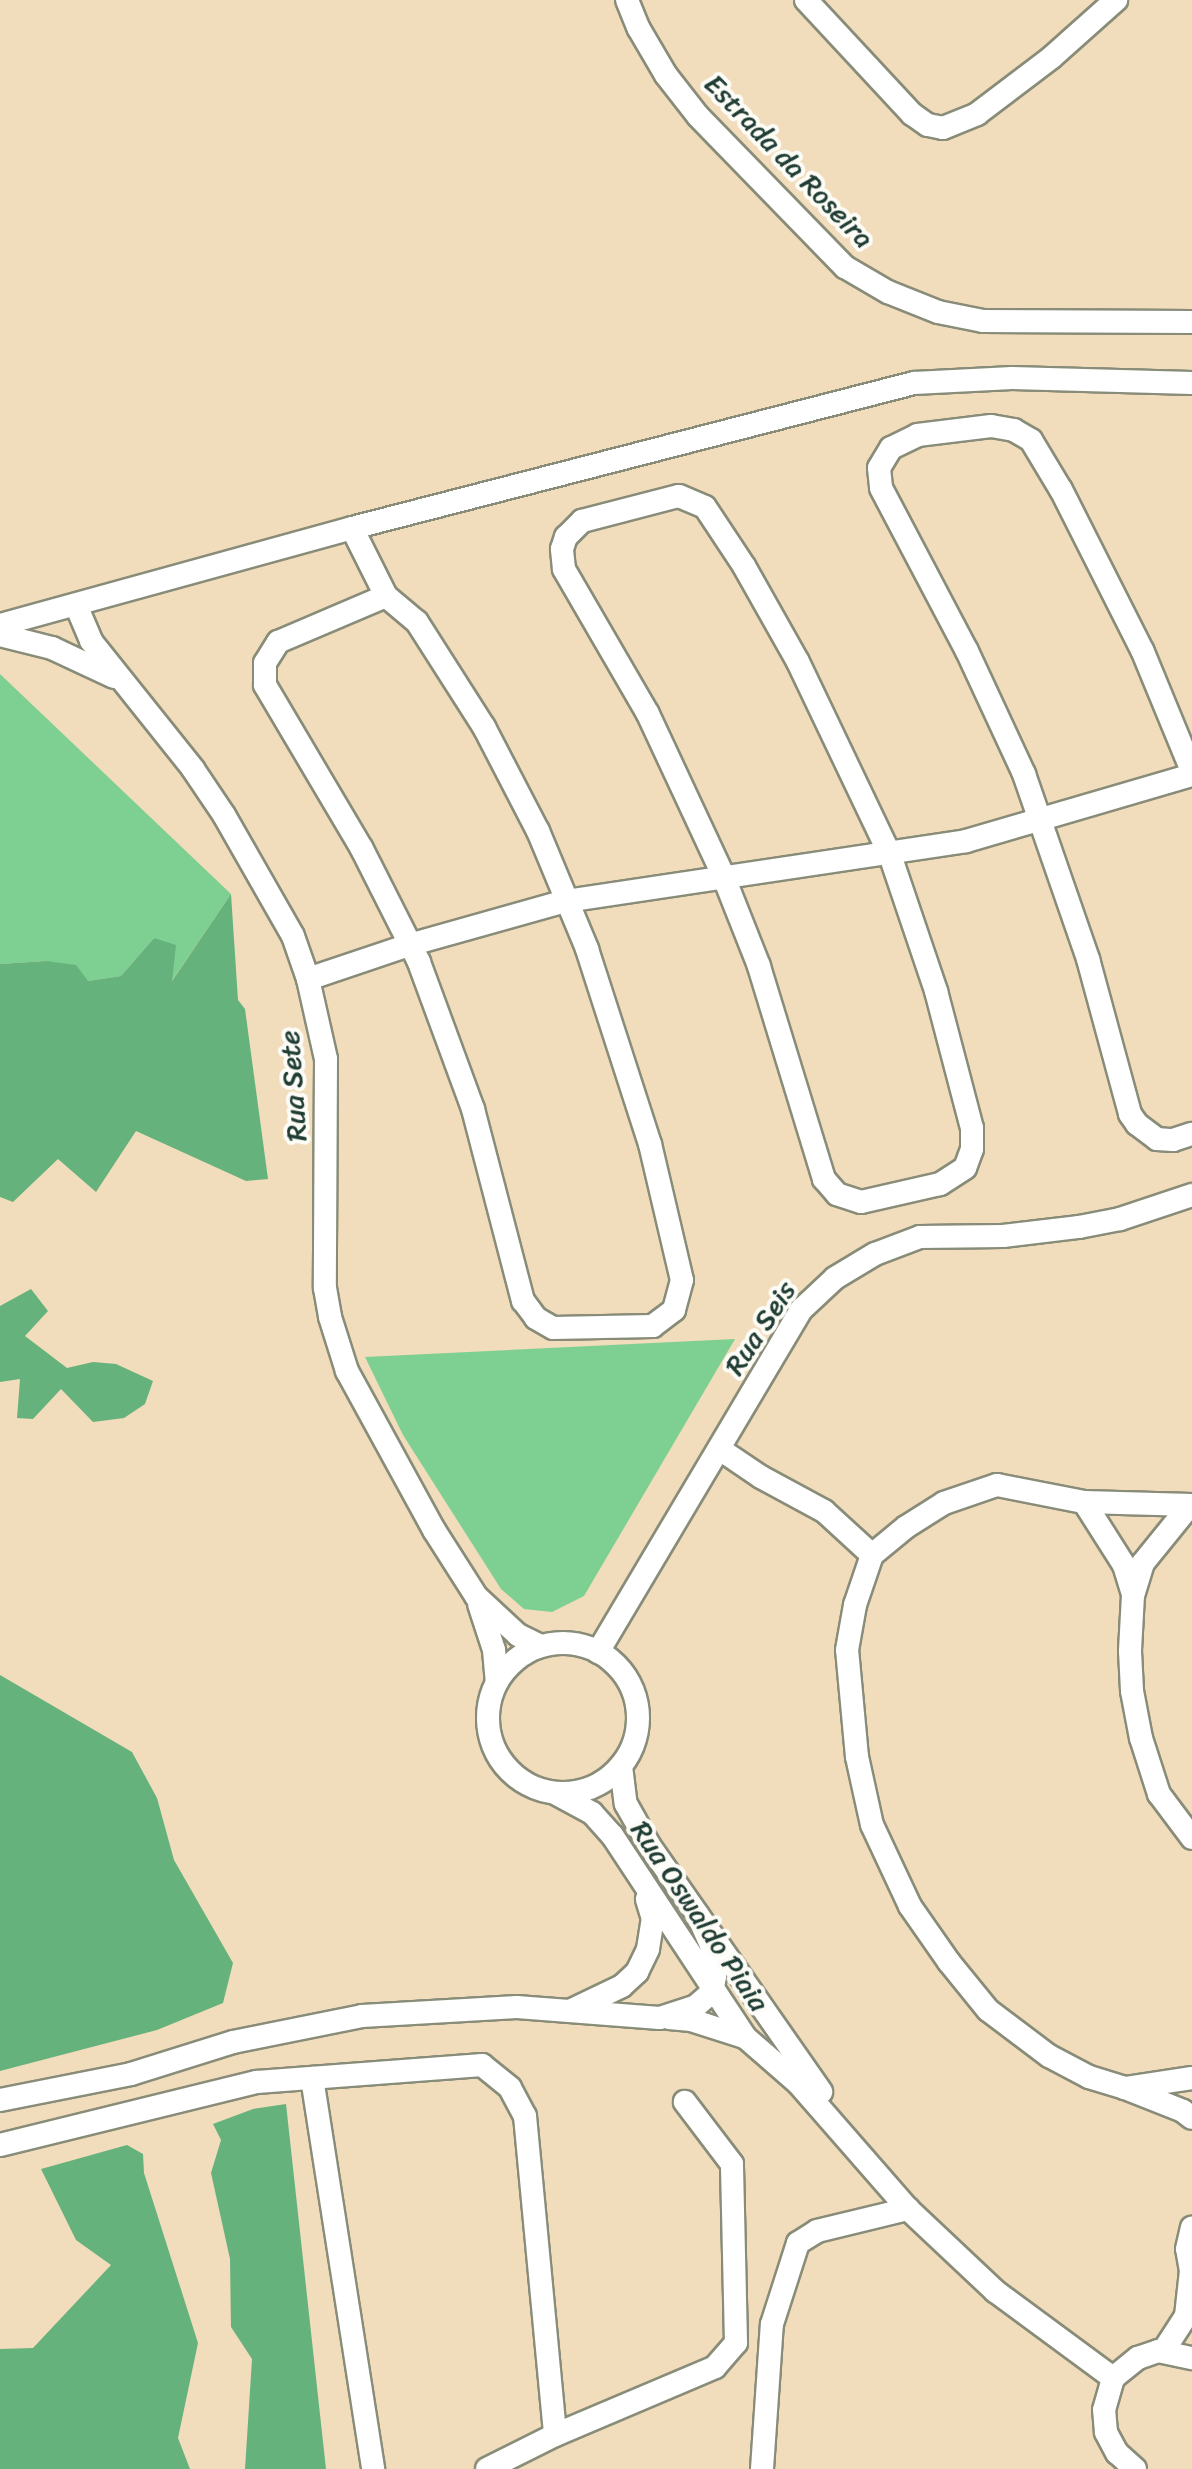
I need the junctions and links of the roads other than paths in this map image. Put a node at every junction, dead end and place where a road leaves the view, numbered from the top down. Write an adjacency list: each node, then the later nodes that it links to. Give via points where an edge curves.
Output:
1 (627, 0): 4 (street, Estrada da Roseira, via 666,75 698,116 845,267 888,292 938,312 983,321)
2 (806, 0): 3 (street, via 912,114 943,128 977,114)
3 (1116, 0)
4 (1192, 322)
5 (1192, 383): 6 (street, via 998,378 914,383)
6 (352, 528): 7 (street); 8 (street)
7 (386, 596): 16 (street, via 417,622 484,727 538,831); 17 (street, via 278,642 263,673 270,697 362,849)
8 (76, 605): 9 (street); 11 (street, Rua Sete, via 91,641)
9 (0, 625)
10 (0, 635): 11 (street, via 52,648)
11 (125, 684): 18 (street, Rua Sete, via 224,815 293,936)
12 (1192, 773): 13 (street); 13 (street, via 1143,652 1031,440 991,426 905,439 883,458 881,488 973,663)
13 (1041, 821): 14 (street); 19 (street, via 1088,959 1130,1114 1157,1139)
14 (890, 855): 15 (street); 15 (street, via 940,1005 972,1128 972,1149 965,1168 951,1180 861,1202 837,1194 824,1179 759,966); 15 (street, via 758,589 705,507 679,496 582,521 566,537 562,559 569,580 648,714)
15 (723, 875): 16 (street)
16 (566, 901): 17 (street); 17 (street, via 632,1082 682,1280 674,1310 653,1326 553,1328 523,1301 473,1109)
17 (409, 945): 18 (street)
18 (308, 979): 26 (street, Rua Sete, via 326,1059 325,1253 330,1317 347,1371 382,1438)
19 (1192, 1134)
20 (1192, 1195): 21 (street, Rua Seis, via 1079,1227 1003,1236 920,1237 875,1254 835,1278 802,1309)
21 (721, 1450): 24 (street, via 824,1511); 28 (street, Rua Seis)
22 (1084, 1502): 23 (street); 24 (street, via 997,1485 944,1503); 25 (street, via 1124,1565)
23 (1191, 1505): 25 (street, via 1143,1563)
24 (872, 1555): 41 (street, via 847,1650 850,1701 872,1825 910,1906 988,2010 1049,2056)
25 (1133, 1595): 32 (street, via 1132,1691 1141,1738 1159,1794)
26 (476, 1596): 27 (street, Rua Sete, via 518,1635); 29 (street, Rua Sete, via 494,1650)
27 (541, 1646): 28 (street, via 570,1643); 29 (street, via 515,1660)
28 (598, 1652): 30 (street, via 621,1670 638,1711 635,1740)
29 (497, 1682): 31 (street, via 488,1710 497,1753 515,1776)
30 (621, 1766): 31 (street, via 599,1785); 34 (street, Rua Oswaldo Piaia, via 626,1804)
31 (555, 1793): 33 (street, Rua Oswaldo Piaia, via 592,1813)
32 (1192, 1838)
33 (637, 1874): 35 (street, Rua Oswaldo Piaia); 36 (street, via 653,1919 644,1960 622,1986)
34 (697, 1914): 35 (street, via 711,1945); 46 (street, Rua Oswaldo Piaia)
35 (712, 1992): 37 (street, via 696,2006); 38 (street, Rua Oswaldo Piaia)
36 (567, 2012): 37 (street); 42 (street, via 465,2007 362,2016 233,2042 119,2077)
37 (660, 2018): 38 (street, via 691,2020)
38 (745, 2037): 46 (street, Rua Oswaldo Piaia, via 798,2083)
39 (312, 2078): 45 (street, via 257,2082); 53 (street, via 482,2065 510,2088 525,2116); 54 (street)
40 (1192, 2078): 41 (street)
41 (1125, 2088): 44 (street)
42 (0, 2100)
43 (685, 2102): 53 (street, via 732,2164 736,2343 715,2367)
44 (1192, 2118)
45 (0, 2145)
46 (856, 2148): 47 (street, Rua Oswaldo Piaia)
47 (908, 2209): 52 (street, Rua Oswaldo Piaia, via 995,2291); 56 (street, via 817,2231 798,2243 772,2324)
48 (1192, 2228): 49 (street, via 1187,2249)
49 (1192, 2269): 50 (street, via 1186,2316)
50 (1164, 2350): 51 (street); 52 (street, via 1138,2358)
51 (1192, 2358)
52 (1113, 2378): 57 (street, via 1104,2410 1106,2432 1117,2453)
53 (555, 2435): 55 (street)
54 (373, 2469)
55 (487, 2469)
56 (762, 2469)
57 (1135, 2469)

